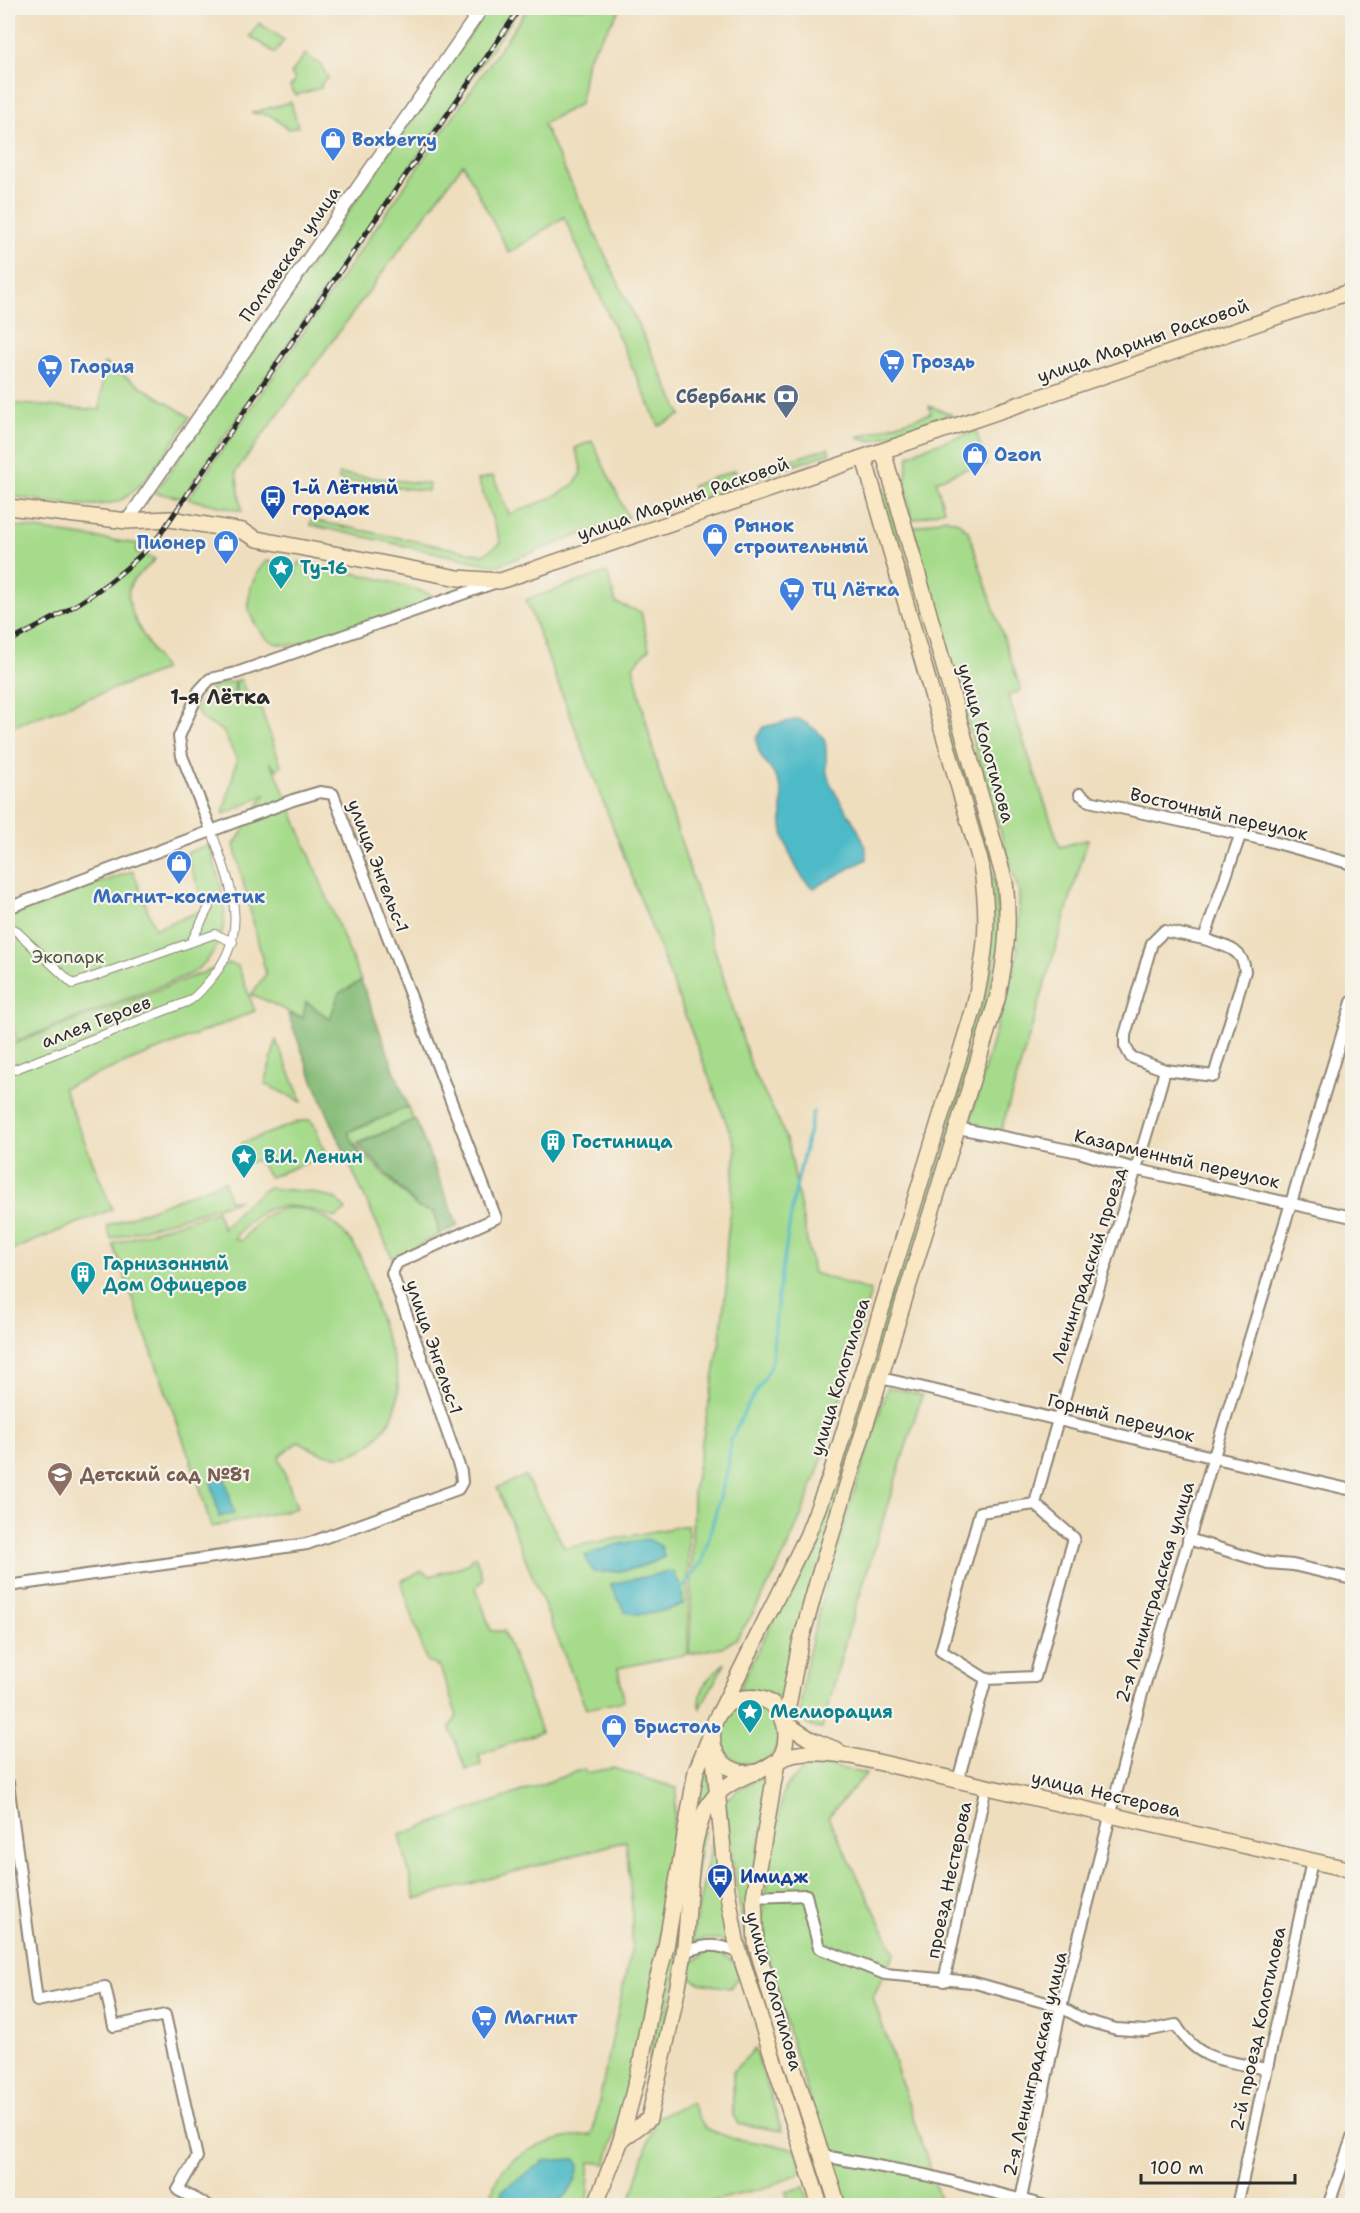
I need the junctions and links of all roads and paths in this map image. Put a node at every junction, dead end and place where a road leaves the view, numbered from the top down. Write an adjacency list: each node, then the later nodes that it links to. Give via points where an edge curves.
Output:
1 (482, 8): 6 (street, Полтавская улица)
2 (1353, 291): 3 (main road, улица Марины Расковой)
3 (883, 451): 4 (main road, улица Марины Расковой); 20 (main road, улица Колотилова, via 1005,882 1009,910 1007,954)
4 (864, 458): 7 (main road, улица Марины Расковой); 19 (main road, улица Колотилова, via 981,864 987,908 985,960)
5 (8, 507): 6 (main road, улица Марины Расковой)
6 (127, 521): 7 (main road, улица Марины Расковой, via 170,519 458,578)
7 (500, 581): 9 (street, via 210,679 199,691 179,737 182,756)
8 (1080, 794): 10 (street, Восточный переулок, via 1089,801)
9 (212, 832): 13 (street, улица Энгельс-1); 17 (street, via 234,896); 34 (street, улица Энгельс-1, via 320,792 333,794 345,822 496,1218 397,1263 392,1273 462,1482 451,1492 307,1544)
10 (1240, 836): 11 (street, Восточный переулок); 15 (street)
11 (1353, 864)
12 (209, 907): 16 (street)
13 (8, 908)
14 (8, 932): 16 (street, via 14,929 73,984)
15 (1204, 939): 21 (street, via 1164,931 1152,943 1125,1046 1131,1057); 21 (street, via 1239,953 1244,958 1245,971 1214,1076)
16 (191, 942): 17 (street, via 215,934)
17 (233, 942): 22 (street, аллея Героев, via 217,972 194,999)
18 (1353, 1002): 25 (street, 2-я Ленинградская улица)
19 (963, 1043): 20 (main road); 36 (main road, улица Колотилова, via 830,1477 807,1536)
20 (982, 1049): 23 (main road, улица Колотилова)
21 (1165, 1070): 24 (street, Ленинградский проезд)
22 (8, 1072)
23 (958, 1128): 24 (street, Казарменный переулок, via 1078,1152); 27 (main road, улица Колотилова)
24 (1138, 1170): 25 (street, Казарменный переулок); 28 (street, Ленинградский проезд)
25 (1291, 1203): 26 (street, Казарменный переулок); 29 (street, 2-я Ленинградская улица)
26 (1353, 1217)
27 (881, 1378): 28 (street, Горный переулок); 37 (main road, улица Колотилова, via 818,1579 800,1644)
28 (1057, 1418): 29 (street, Горный переулок); 31 (street, Ленинградский проезд)
29 (1212, 1458): 30 (street, Горный переулок); 32 (street, 2-я Ленинградская улица)
30 (1353, 1491)
31 (1035, 1504): 35 (street, via 1074,1538 1035,1677); 35 (street, via 980,1512 947,1629 941,1651)
32 (1188, 1539): 33 (street, via 1268,1563); 46 (street, 2-я Ленинградская улица)
33 (1353, 1579)
34 (8, 1586)
35 (986, 1679): 42 (street)
36 (721, 1710): 37 (main road, via 731,1702 756,1698 774,1706); 38 (main road, улица Колотилова, via 714,1720)
37 (785, 1723): 39 (main road, улица Нестерова, via 810,1739); 40 (main road, улица Колотилова, via 787,1741)
38 (712, 1740): 41 (main road, via 718,1757 727,1766); 45 (main road, улица Колотилова); 56 (main road, via 696,1771 666,1947)
39 (851, 1756): 40 (main road, улица Нестерова, via 810,1753); 42 (main road, улица Нестерова)
40 (778, 1761): 41 (main road); 49 (main road, улица Колотилова)
41 (752, 1773): 45 (main road)
42 (958, 1780): 44 (main road, улица Нестерова)
43 (8, 1783): 59 (street, via 37,2001 105,1986 114,2026 165,2015 197,2157 178,2190)
44 (986, 1786): 46 (main road, улица Нестерова); 52 (street, проезд Нестерова)
45 (717, 1794): 50 (main road, via 699,1827); 51 (main road, улица Колотилова, via 727,1890)
46 (1109, 1815): 47 (main road, улица Нестерова); 53 (street, 2-я Ленинградская улица)
47 (1312, 1861): 48 (main road, улица Нестерова); 54 (street, 2-й проезд Колотилова)
48 (1353, 1870)
49 (754, 1897): 52 (street, via 806,1895 819,1948 885,1974); 57 (main road, улица Колотилова, via 753,1920 763,1972)
50 (684, 1952): 51 (street, via 711,1944); 56 (main road, via 649,2119)
51 (739, 1953): 61 (main road, улица Колотилова)
52 (944, 1981): 53 (street, via 972,1982)
53 (1061, 2007): 54 (street, via 1084,2020 1116,2030 1146,2031 1176,2025 1185,2041 1205,2056); 58 (street, 2-я Ленинградская улица)
54 (1266, 2069): 64 (street, 2-й проезд Колотилова)
55 (1353, 2138): 65 (street)
56 (621, 2140): 60 (main road)
57 (824, 2157): 58 (street, via 930,2176); 62 (main road, улица Колотилова)
58 (1022, 2199): 63 (street)
59 (209, 2205)
60 (595, 2205)
61 (820, 2205)
62 (838, 2205)
63 (1046, 2205)
64 (1237, 2205)
65 (1328, 2205)

